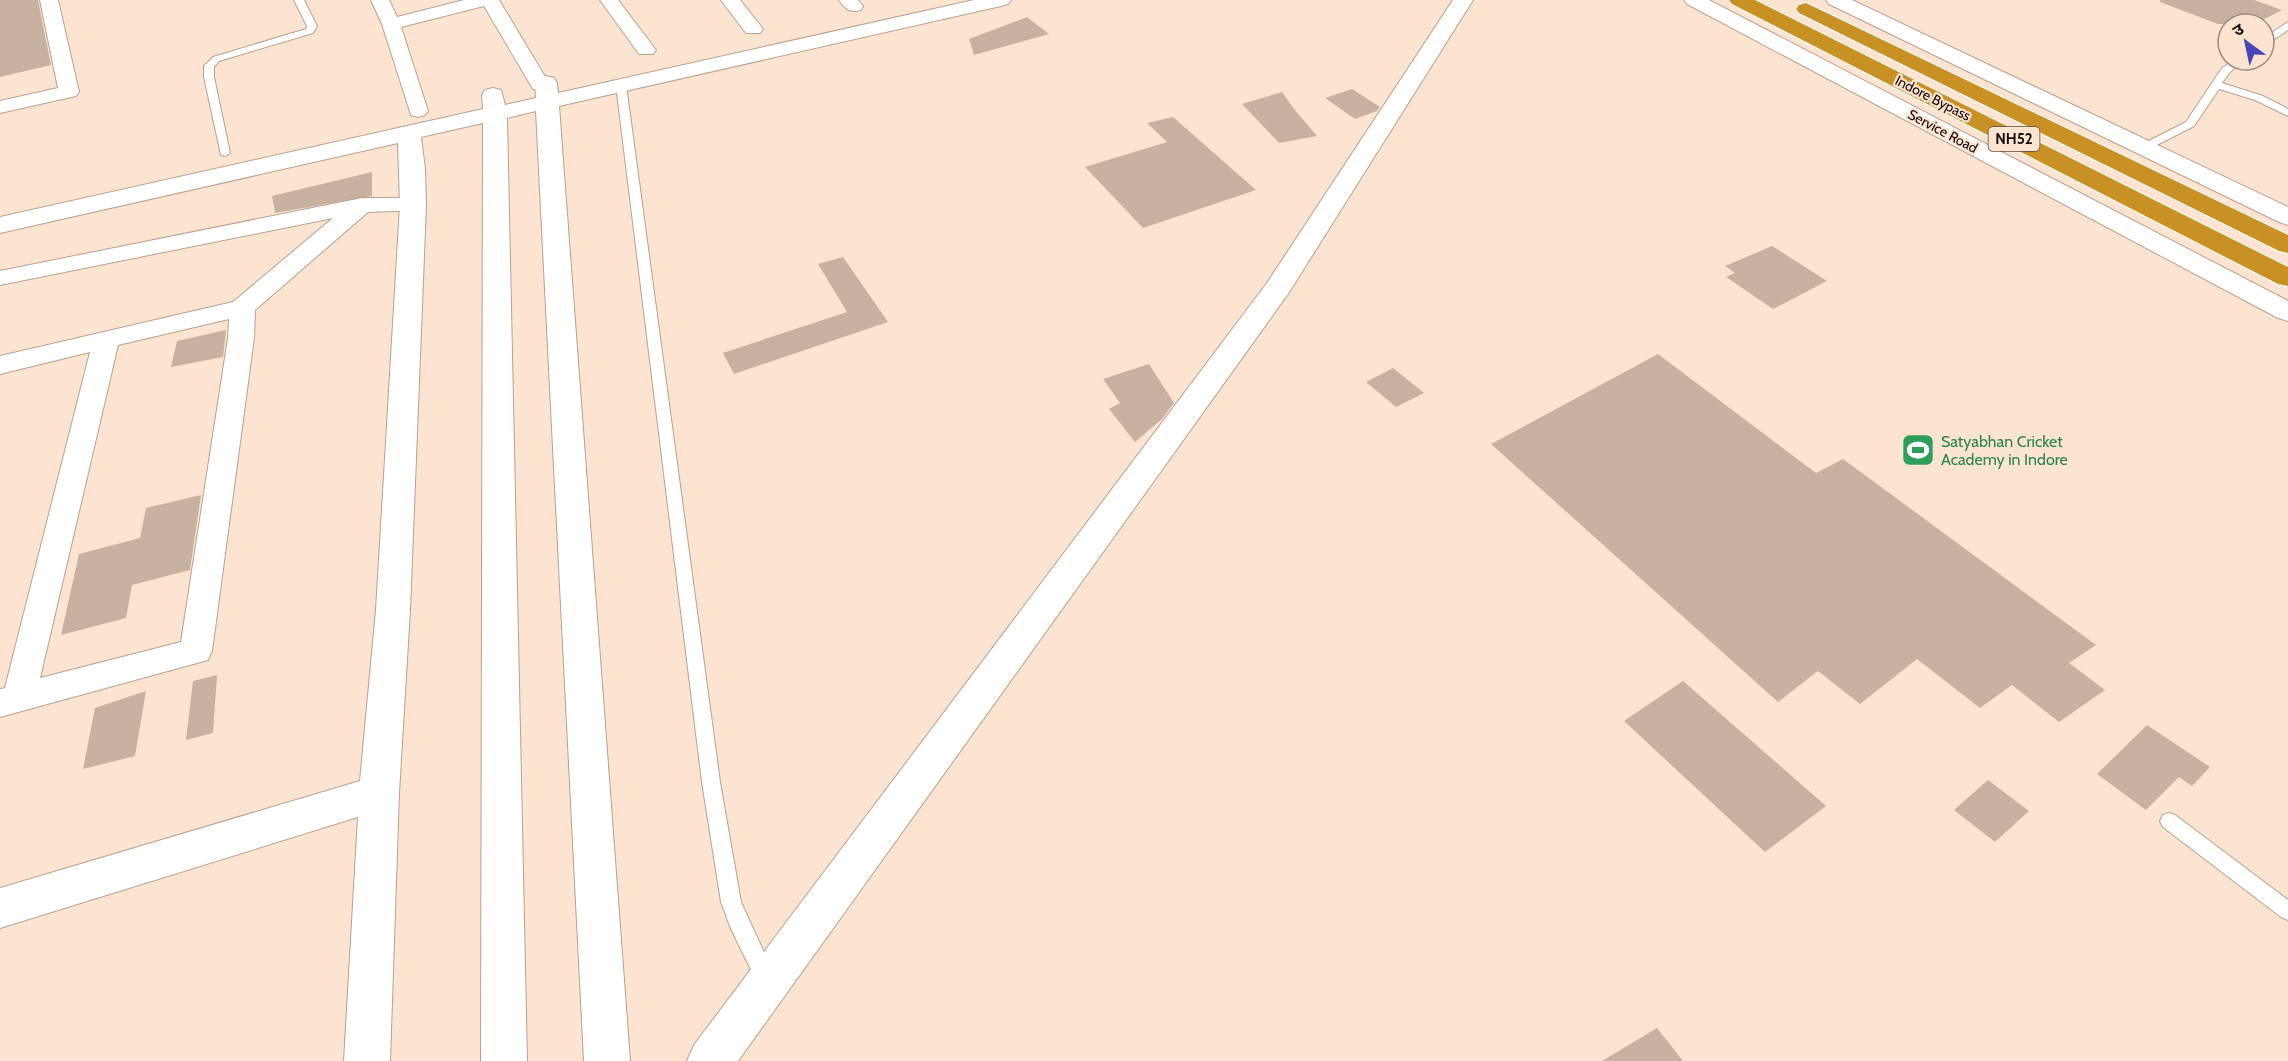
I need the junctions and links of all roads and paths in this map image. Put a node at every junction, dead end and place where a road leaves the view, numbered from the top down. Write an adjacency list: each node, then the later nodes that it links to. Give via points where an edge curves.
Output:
1 (49, 0): 22 (street, via 69,92)
2 (299, 0): 26 (lane, via 312,26 310,31 216,59 209,66)
3 (380, 0): 14 (street)
4 (488, 0): 14 (street); 20 (street)
5 (609, 0): 16 (street)
6 (730, 0): 15 (street)
7 (938, 0): 20 (street)
8 (1001, 0): 18 (street)
9 (1463, 0): 44 (street, via 1278,288)
10 (1694, 0): 36 (street, Service Road)
11 (1739, 0): 34 (highway, Indore Bypass / NH52)
12 (1788, 0): 32 (highway, Indore Bypass / NH52)
13 (1836, 0): 25 (street)
14 (391, 24): 24 (street)
15 (753, 29)
16 (646, 50)
17 (2225, 72): 19 (lane)
18 (621, 85): 20 (street); 44 (lane, via 711,782 731,902)
19 (2218, 85): 23 (lane, via 2259,98); 25 (lane, via 2190,124)
20 (545, 90): 21 (street); 47 (street)
21 (494, 104): 24 (street); 46 (street)
22 (0, 107)
23 (2288, 113)
24 (414, 122): 26 (street); 29 (street); 31 (street)
25 (2143, 148): 30 (street)
26 (225, 153): 27 (street)
27 (0, 204)
28 (362, 205): 29 (street); 33 (street); 35 (street)
29 (413, 205): 40 (street, via 393,610)
30 (2288, 217)
31 (0, 225)
32 (2288, 244)
33 (0, 278)
34 (2288, 278)
35 (242, 308): 37 (street); 39 (street, via 196,651)
36 (2288, 312)
37 (106, 341): 38 (street); 39 (street)
38 (0, 365)
39 (9, 700)
40 (379, 793): 42 (street); 45 (street)
41 (2169, 820): 43 (lane)
42 (0, 908)
43 (2288, 910)
44 (768, 982): 48 (street)
45 (367, 1061)
46 (504, 1061)
47 (607, 1061)
48 (710, 1061)

